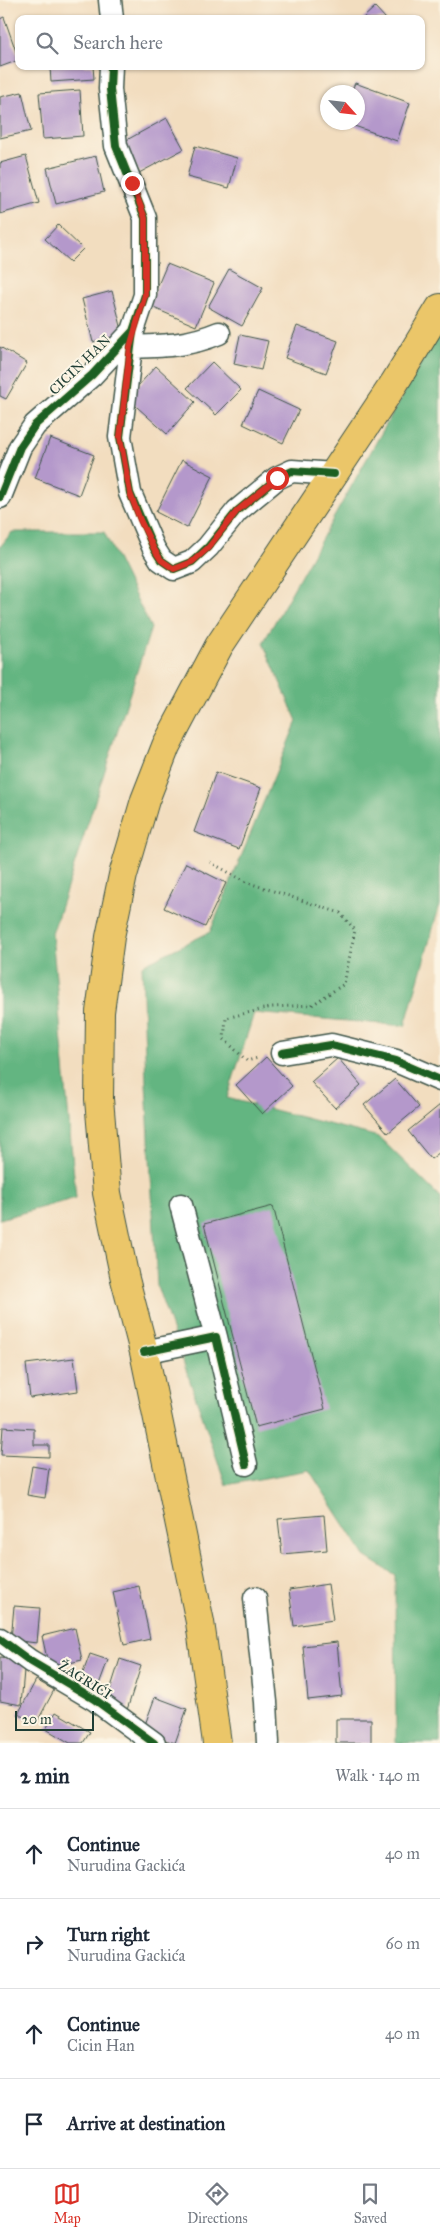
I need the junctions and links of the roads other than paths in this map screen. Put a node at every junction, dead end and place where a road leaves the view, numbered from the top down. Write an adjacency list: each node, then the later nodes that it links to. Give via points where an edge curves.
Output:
1 (110, 0): 2 (street)
2 (112, 15)
3 (111, 70): 6 (street, CICIN HAN, via 116,146 145,218 145,295)
4 (440, 308): 7 (main road)
5 (219, 333): 6 (street, via 180,346)
6 (132, 339): 7 (street, via 120,437 130,493 154,549 161,560 174,569 192,562 208,548 237,511 277,478 292,471); 8 (street, CICIN HAN, via 35,425 20,447)
7 (334, 474): 13 (main road, via 219,646 201,679 166,746 145,800 123,875 110,936 100,1012 99,1099 108,1193)
8 (0, 497)
9 (282, 1053): 10 (street, via 331,1045 396,1061)
10 (440, 1080)
11 (181, 1205): 12 (street)
12 (216, 1337): 13 (street); 14 (street)
13 (144, 1352): 18 (main road, via 200,1622)
14 (246, 1464)
15 (255, 1598): 19 (street)
16 (0, 1639): 17 (street, ŽAGRIĆI, via 94,1699)
17 (154, 1743)
18 (218, 1743)
19 (268, 1743)

